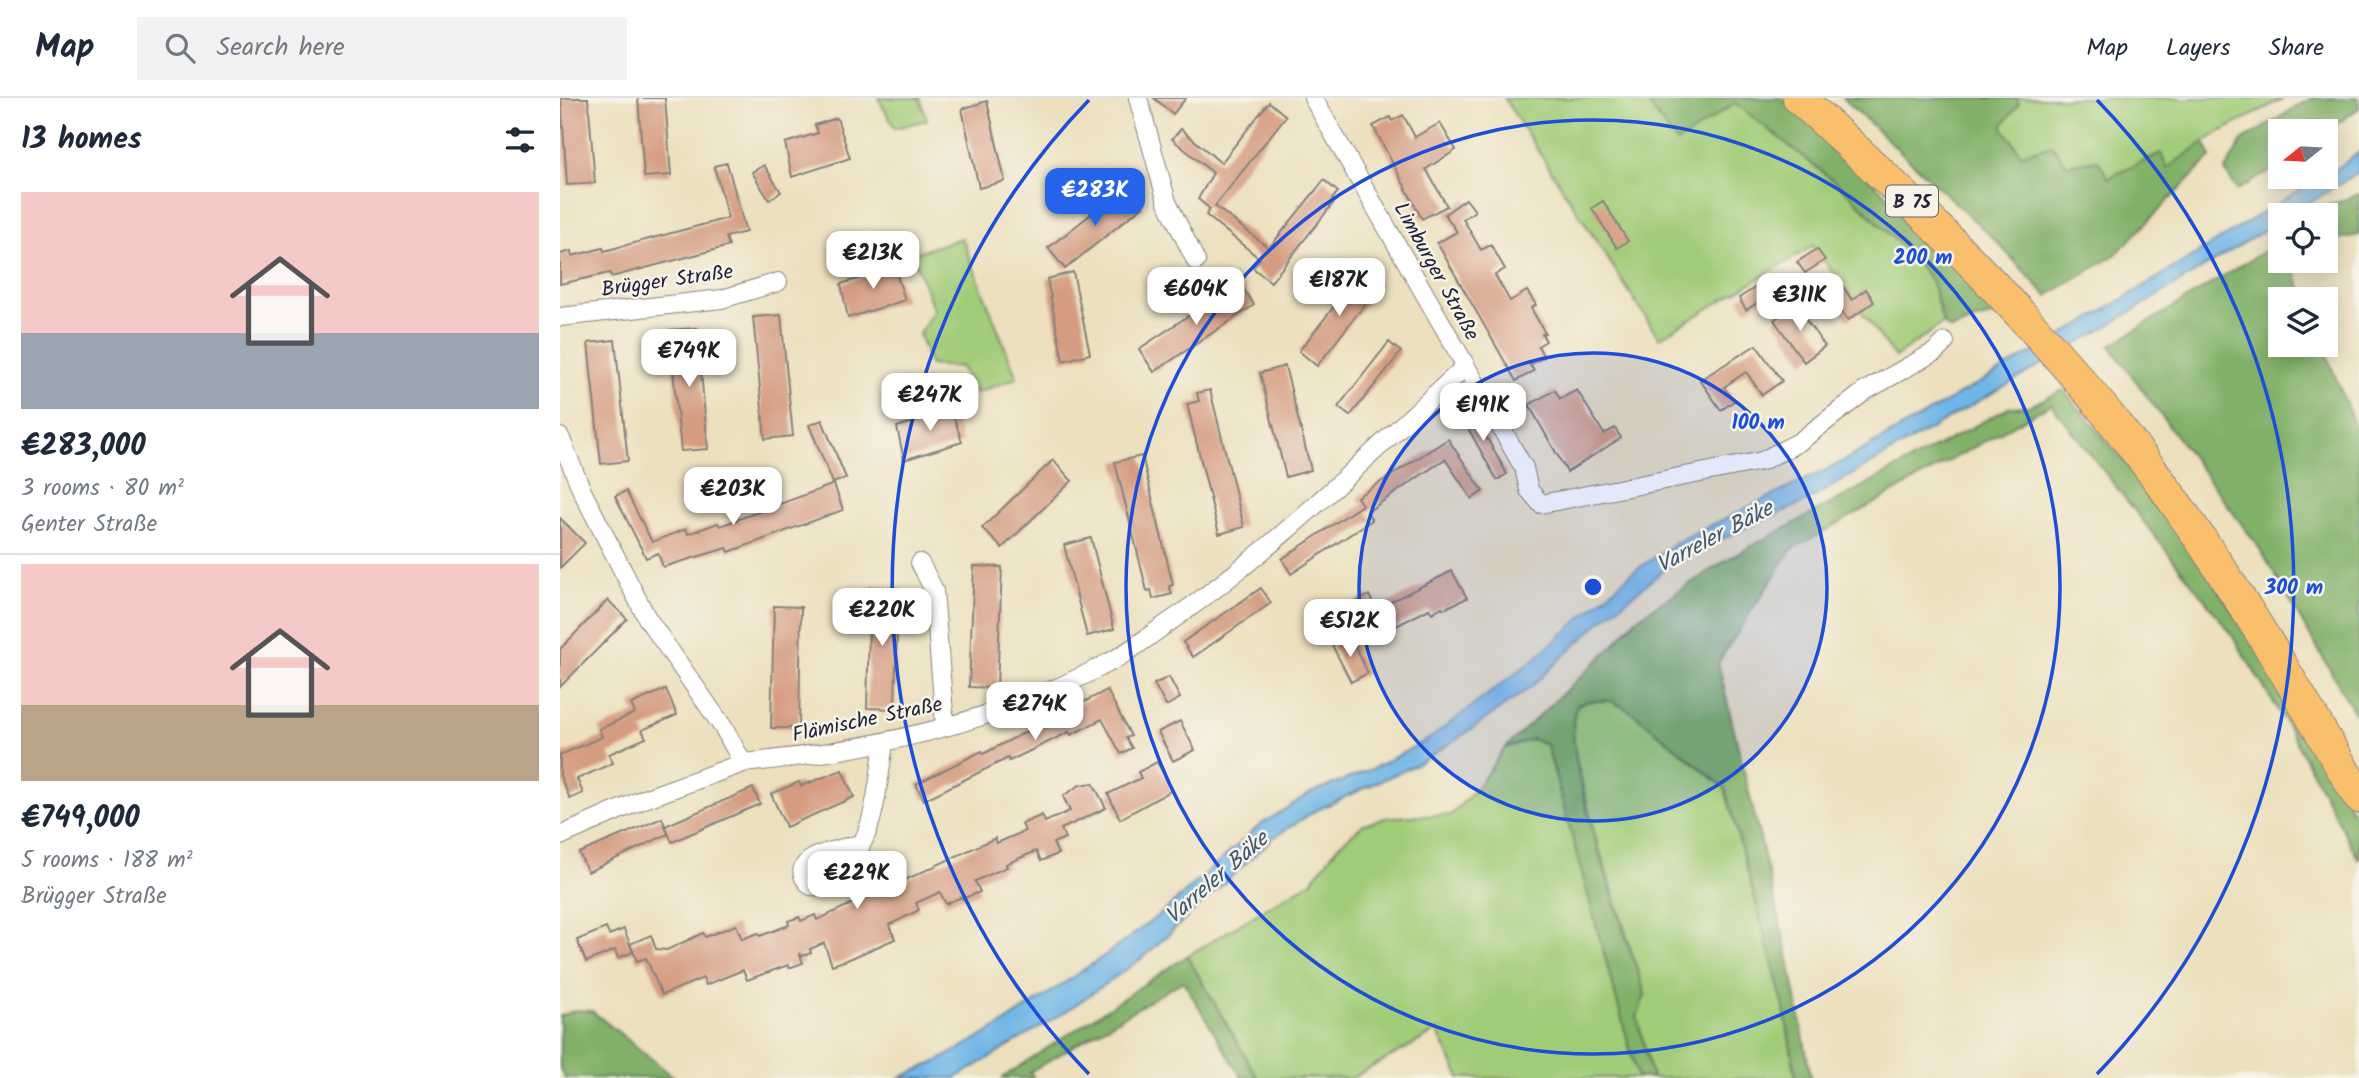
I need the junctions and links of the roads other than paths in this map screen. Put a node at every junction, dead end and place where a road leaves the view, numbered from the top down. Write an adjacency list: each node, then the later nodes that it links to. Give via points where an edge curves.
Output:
1 (1138, 98): 5 (street, via 1167,202)
2 (1313, 98): 10 (street, Limburger Straße)
3 (1799, 98): 7 (highway, B 75)
4 (1828, 98): 7 (highway, B 75, via 1956,218)
5 (1196, 261)
6 (778, 282): 8 (street, Brügger Straße, via 722,299)
7 (2026, 306): 11 (highway, B 75)
8 (560, 317)
9 (1945, 342): 10 (street, Limburger Straße, via 1865,391 1798,442 1762,461 1541,503 1529,490 1524,468)
10 (1465, 367): 14 (street, Flämische Straße, via 1213,593 1110,663)
11 (2083, 373): 16 (highway, B 75, via 2148,435 2248,575); 18 (highway, B 75, via 2277,655)
12 (560, 437): 17 (street, via 582,491 647,618)
13 (920, 563): 14 (street, via 934,590)
14 (945, 726): 15 (street, Flämische Straße)
15 (884, 743): 17 (street, Flämische Straße); 20 (street, via 874,812)
16 (2359, 761)
17 (743, 763): 19 (street, Flämische Straße)
18 (2359, 797)
19 (560, 836)
20 (861, 844)

